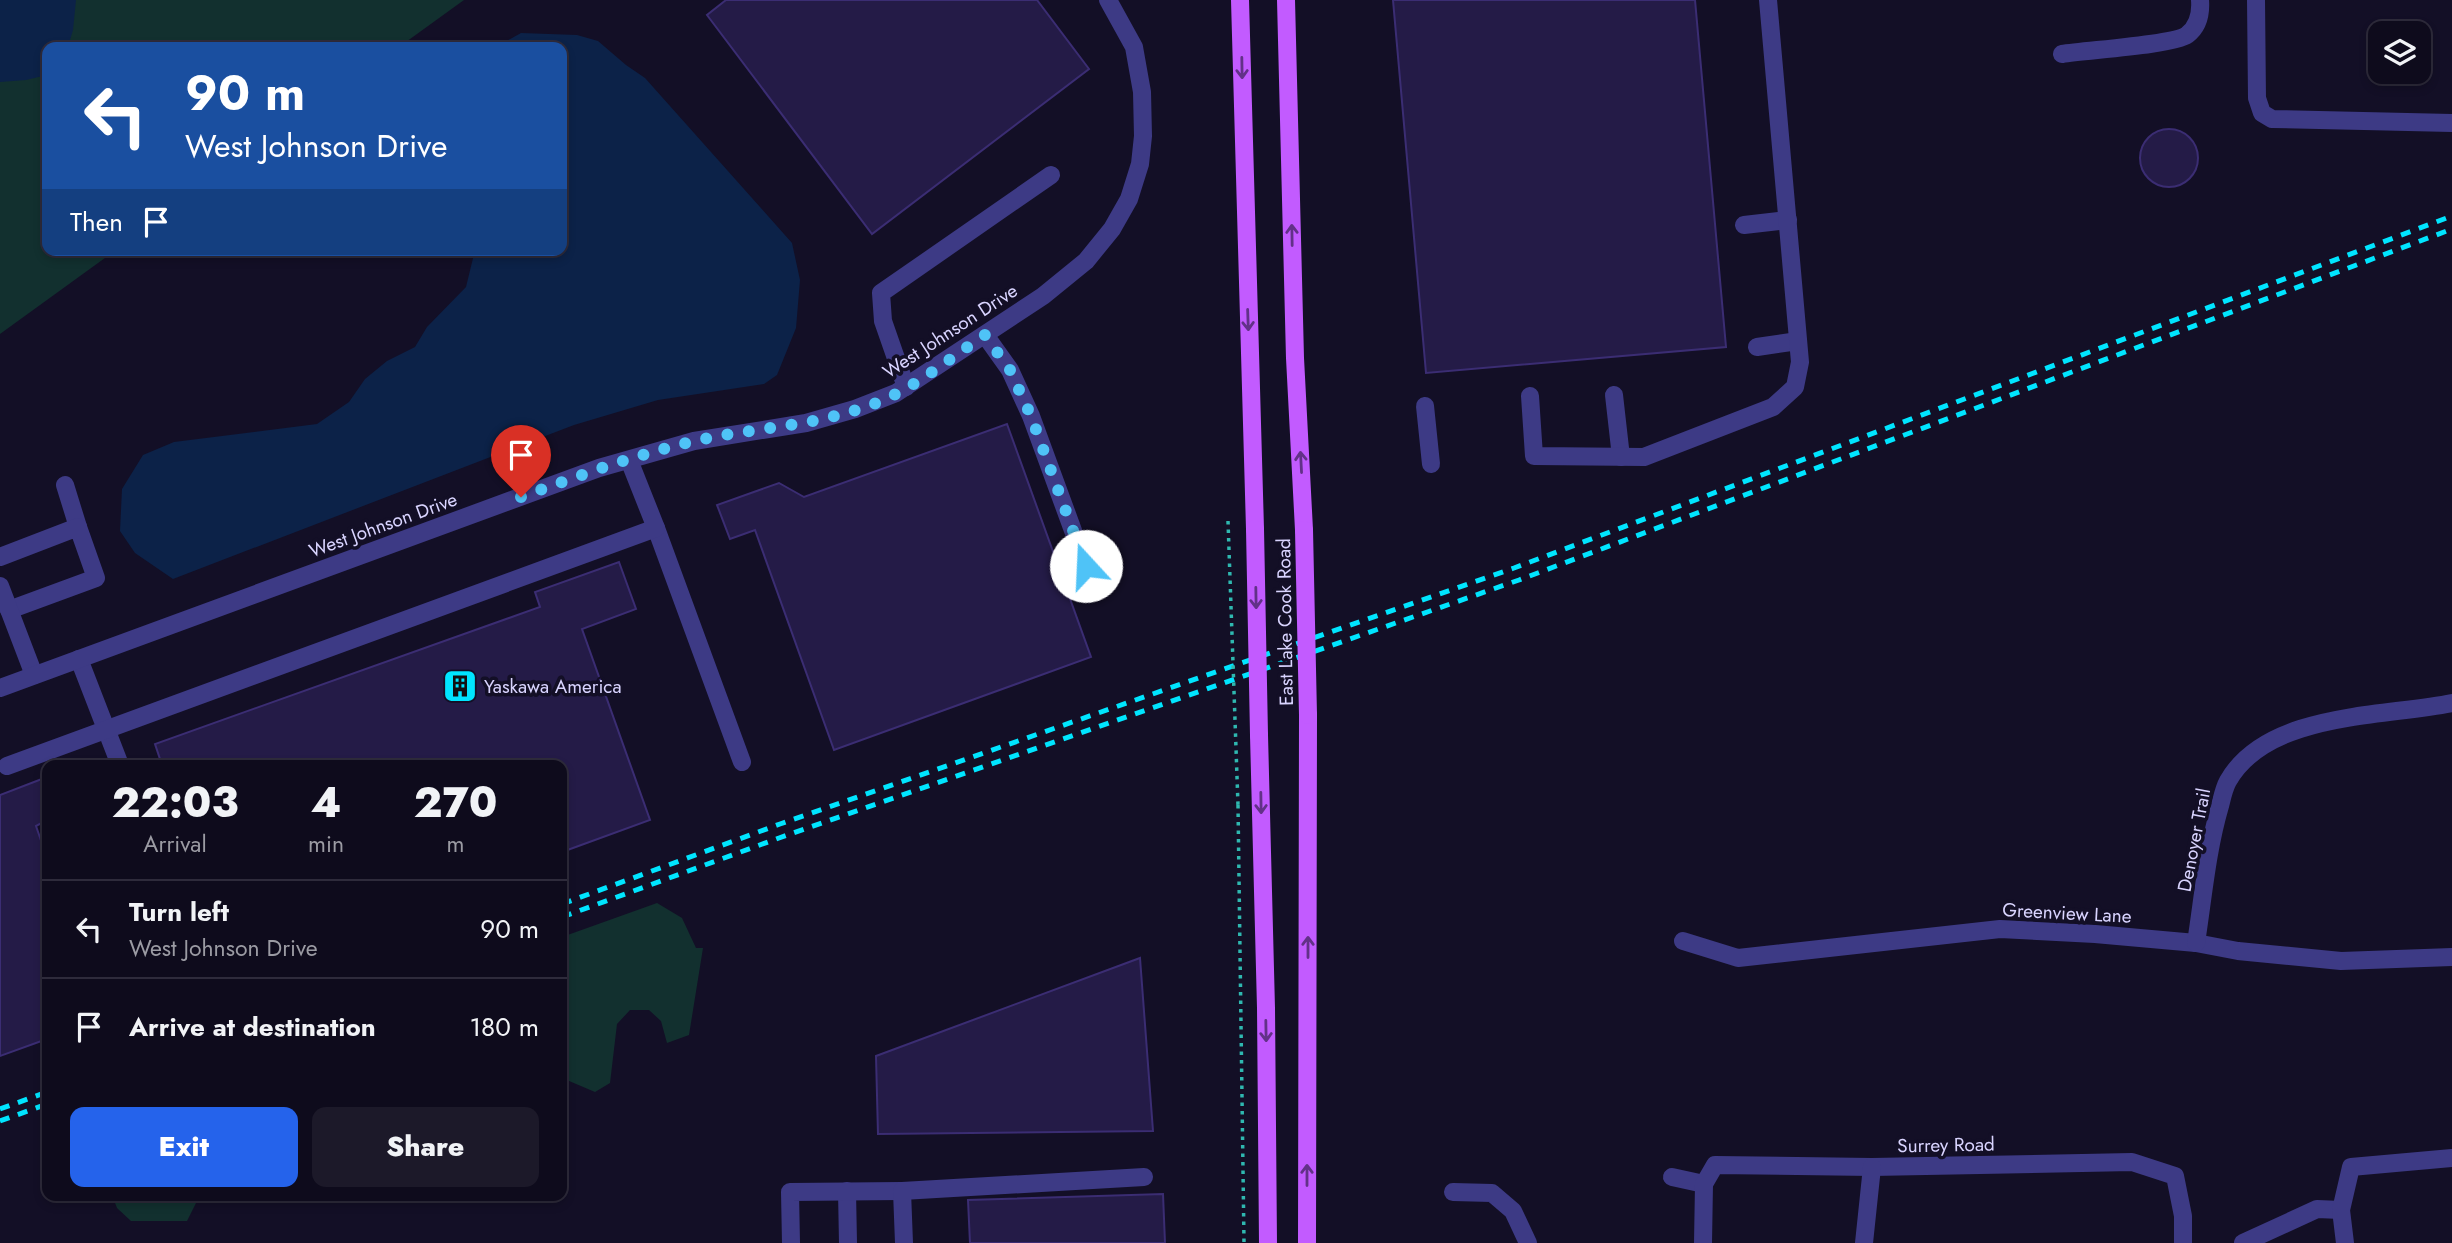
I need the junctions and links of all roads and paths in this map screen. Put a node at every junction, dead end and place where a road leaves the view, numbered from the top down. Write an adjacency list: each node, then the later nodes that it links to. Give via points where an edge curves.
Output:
1 (1108, 0): 12 (street, West Johnson Drive, via 1134,47 1142,92 1140,164 1129,200 1086,261)
2 (1240, 0): 54 (main road, East Lake Cook Road, one-way to 54, bridge)
3 (1286, 0): 55 (main road, East Lake Cook Road, one-way to 3, bridge, via 1308,715)
4 (1768, 0): 10 (street)
5 (2200, 0): 7 (street, via 2195,27 2185,37)
6 (2256, 0): 8 (street, via 2256,98 2262,113 2272,119)
7 (2062, 54)
8 (2452, 123)
9 (1051, 175): 15 (street, via 881,293 883,321)
10 (1788, 220): 11 (street); 13 (street)
11 (1744, 225)
12 (985, 335): 15 (street, West Johnson Drive); 27 (street, via 1010,370 1031,416)
13 (1798, 341): 14 (street); 19 (street, via 1795,387 1773,407 1644,457)
14 (1757, 347)
15 (906, 387): 20 (street, West Johnson Drive, via 806,423 694,441)
16 (1614, 395): 19 (street)
17 (1530, 396): 19 (street, via 1534,456)
18 (1425, 406): 21 (street)
19 (1620, 457)
20 (629, 460): 25 (street); 30 (street, West Johnson Drive)
21 (1431, 464)
22 (65, 485): 24 (street)
23 (1228, 521): 53 (path, bridge, via 1238,805)
24 (78, 527): 26 (street); 29 (street, via 96,578)
25 (656, 528): 34 (street); 36 (street)
26 (0, 557)
27 (1086, 566)
28 (0, 586): 29 (street)
29 (9, 610): 31 (street)
30 (79, 659): 31 (street, West Johnson Drive); 34 (street)
31 (34, 675): 32 (street, West Johnson Drive)
32 (0, 688)
33 (2452, 703): 39 (street, Denoyer Trail, via 2334,720 2286,732 2254,750 2227,781 2215,822)
34 (108, 729): 35 (street); 37 (street)
35 (118, 760)
36 (742, 762)
37 (7, 766)
38 (1683, 941): 39 (street, Greenview Lane, via 1738,958 2000,929)
39 (2196, 943): 40 (street, Greenview Lane, via 2341,961)
40 (2452, 957)
41 (2452, 1158): 49 (street, via 2351,1167)
42 (1872, 1167): 45 (street, Surrey Road, via 1715,1165); 58 (street); 59 (street, Surrey Road, via 2132,1162 2175,1176)
43 (1144, 1177): 47 (street)
44 (1672, 1177): 45 (street)
45 (1704, 1184): 57 (street)
46 (847, 1191): 47 (street); 50 (street, via 790,1192); 51 (street)
47 (902, 1191): 52 (street)
48 (1453, 1192): 56 (street, via 1492,1193 1513,1212)
49 (2342, 1210): 60 (street, via 2317,1209); 61 (street)
50 (791, 1243)
51 (848, 1243)
52 (904, 1243)
53 (1244, 1243)
54 (1268, 1243)
55 (1307, 1243)
56 (1528, 1243)
57 (1703, 1243)
58 (1864, 1243)
59 (2183, 1243)
60 (2243, 1243)
61 (2346, 1243)

